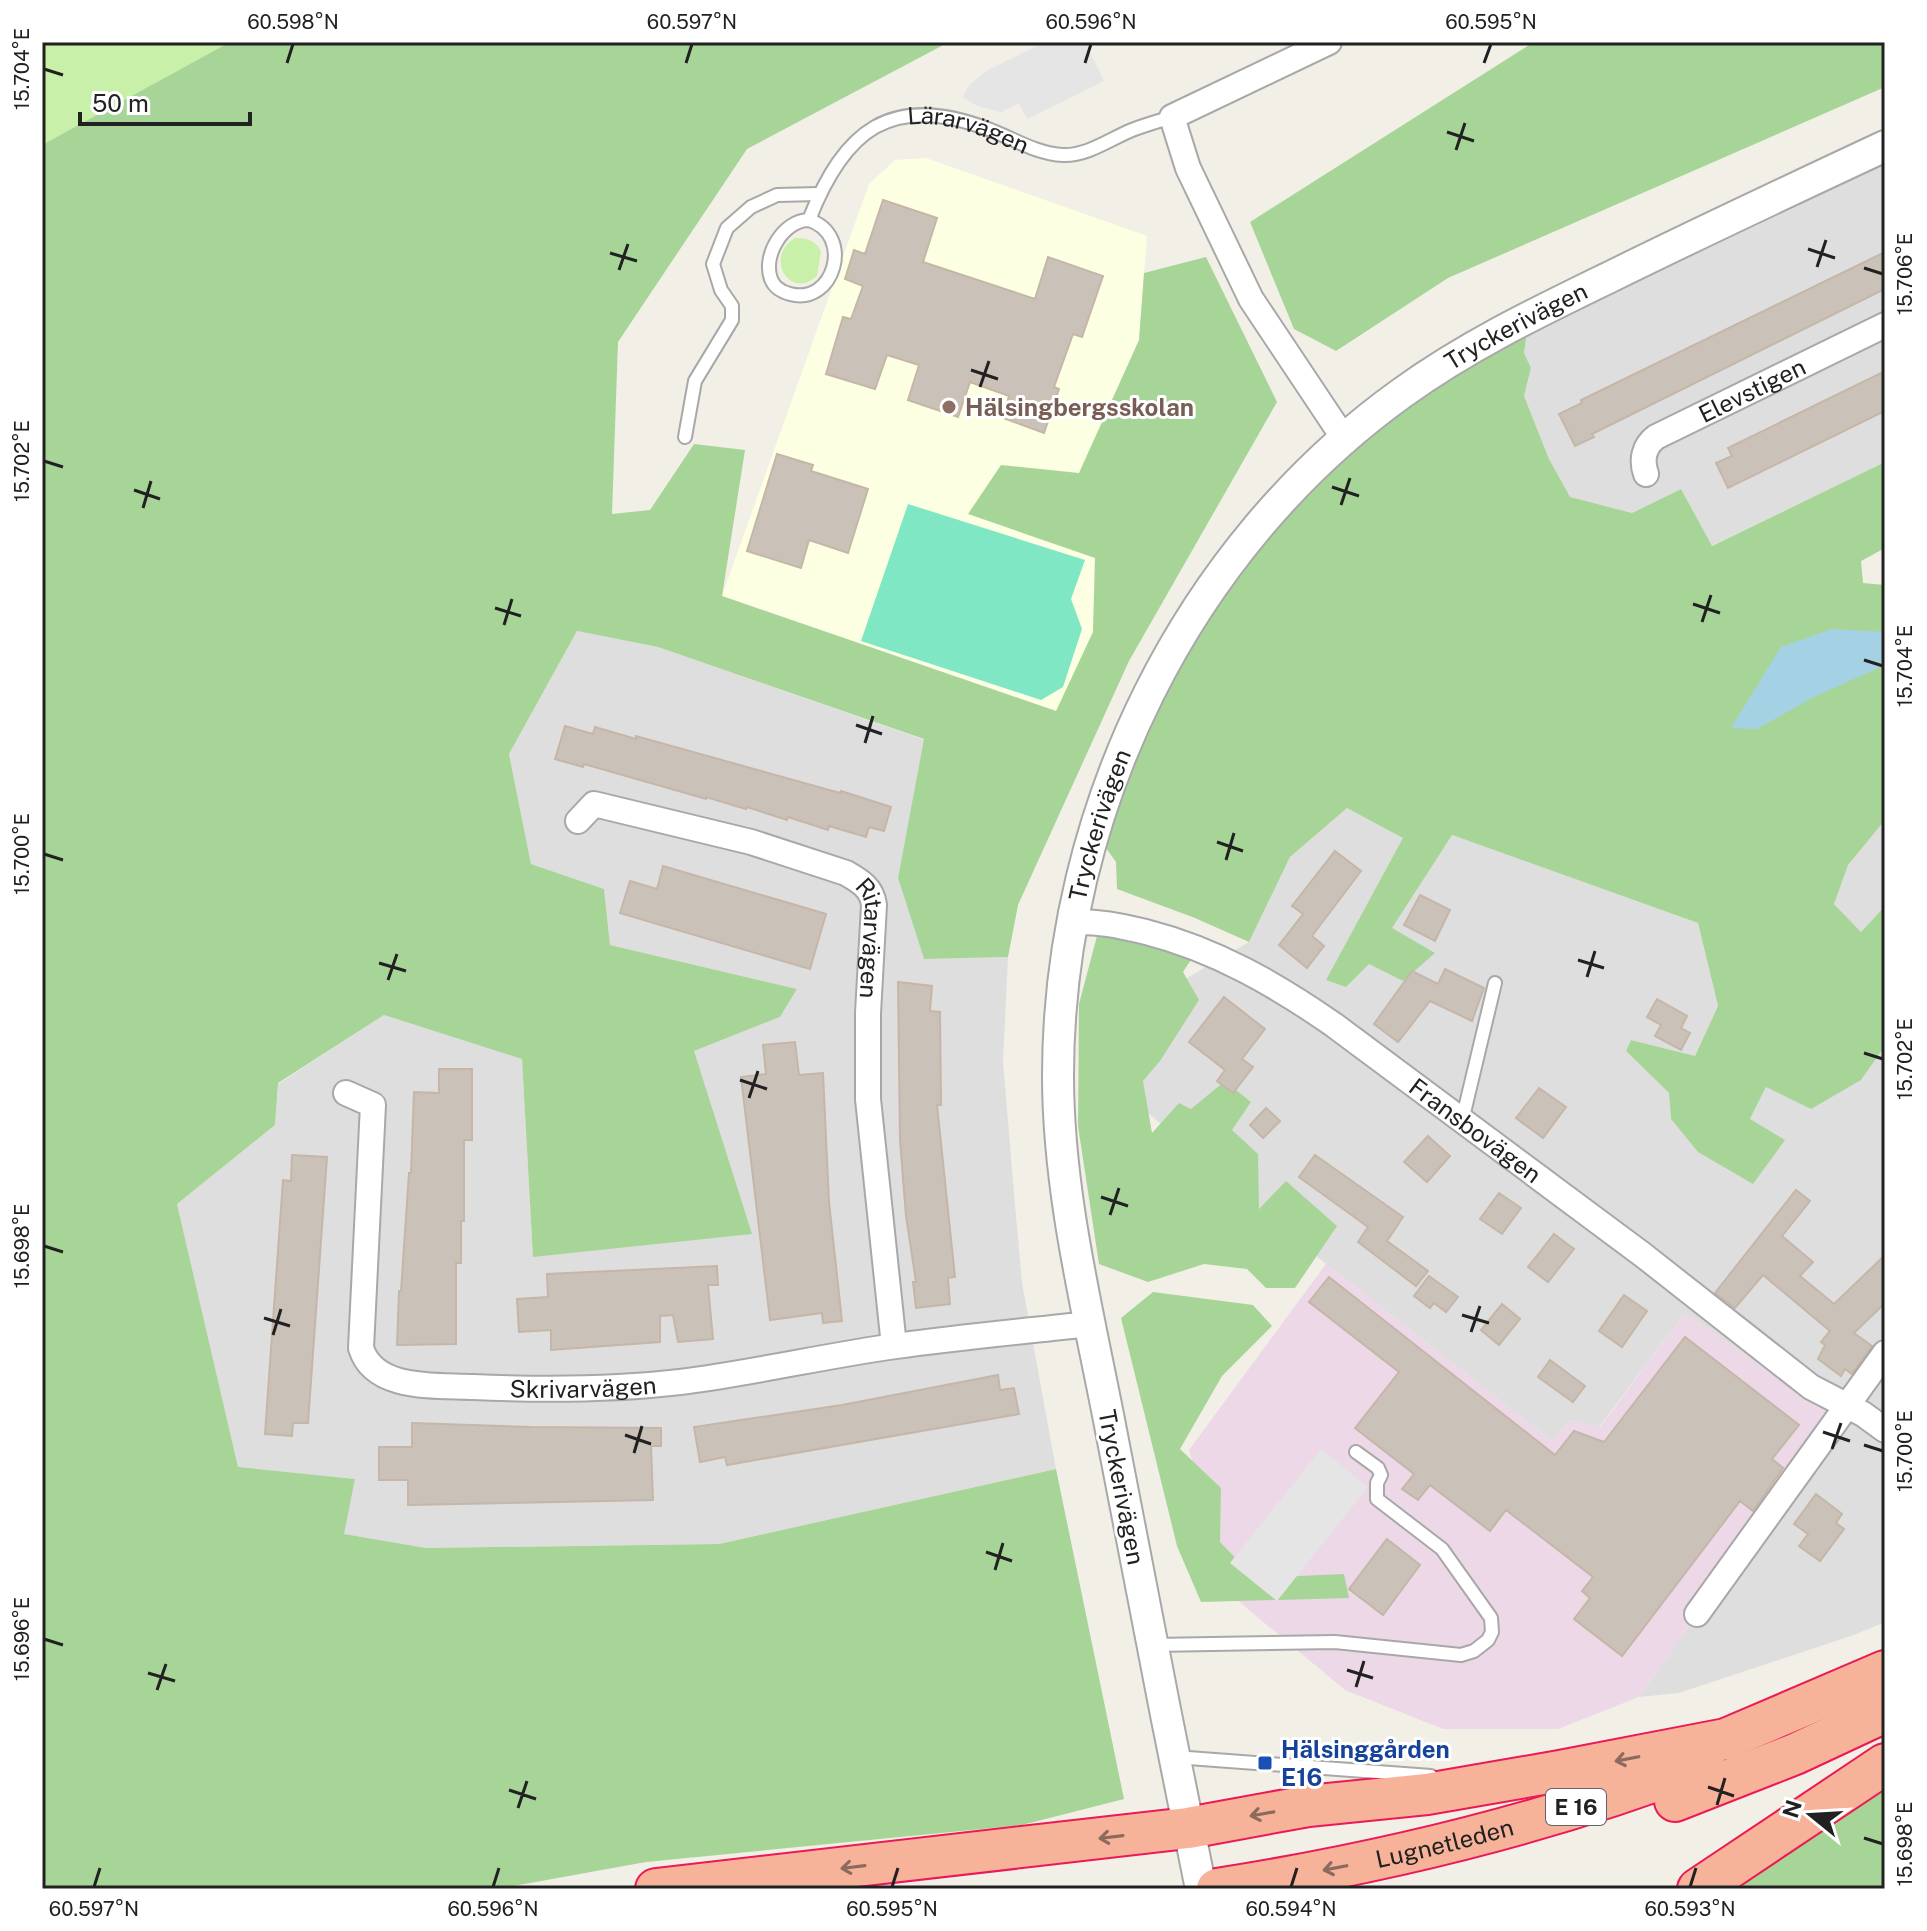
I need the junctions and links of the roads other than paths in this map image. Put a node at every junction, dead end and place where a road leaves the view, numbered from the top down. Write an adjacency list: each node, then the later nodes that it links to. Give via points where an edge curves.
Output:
1 (1329, 42): 2 (street, Lärarvägen)
2 (1172, 117): 4 (lane, Lärarvägen, via 1079,154 1062,155 983,127 934,115 905,116 854,140); 8 (street, via 1188,168 1251,299)
3 (1885, 146): 8 (street, Tryckerivägen, via 1509,326 1403,392)
4 (819, 194): 5 (lane, Lärarvägen); 7 (lane, via 777,195 751,207 727,228 713,264 732,306 732,320 695,381)
5 (809, 220): 5 (lane, via 789,225 780,234 770,262 775,286 793,295 816,293 826,283 835,254 829,231)
6 (1885, 325): 9 (street, Elevstigen, via 1656,437 1648,443 1642,464)
7 (685, 437)
8 (1345, 440): 11 (street, Tryckerivägen, via 1281,499 1235,552 1167,658 1108,789)
9 (1646, 474)
10 (578, 821): 16 (street, Ritarvägen, via 594,804 751,842 846,873 872,894 868,1099)
11 (1072, 922): 14 (street, Fransbovägen, via 1114,924 1232,962 1334,1025); 15 (street, Tryckerivägen, via 1058,1091 1061,1149)
12 (1495, 983): 14 (lane)
13 (346, 1093): 16 (street, Skrivarvägen, via 373,1105 360,1339 364,1359 377,1372 424,1385 630,1387)
14 (1462, 1121): 18 (street, Fransbovägen, via 1811,1387)
15 (1090, 1324): 16 (street, Skrivarvägen); 22 (street, Tryckerivägen)
16 (894, 1346)
17 (1885, 1353): 18 (street)
18 (1845, 1406): 19 (street, Fransbovägen); 21 (street)
19 (1885, 1430)
20 (1356, 1452): 22 (lane, via 1378,1468 1377,1499 1442,1549 1459,1572 1491,1618 1488,1640 1461,1655 1335,1642)
21 (1697, 1614)
22 (1153, 1645): 26 (street, Tryckerivägen)
23 (1885, 1671): 28 (highway, E 16, one-way to 28, via 1726,1739)
24 (1885, 1684): 30 (highway, Lugnetleden / E 16, one-way to 30, via 1744,1748 1615,1795 1468,1838)
25 (1885, 1712): 33 (highway, Lugnetleden / E 16, via 1795,1754 1647,1811 1497,1857)
26 (1175, 1757): 28 (lane); 29 (street, Tryckerivägen)
27 (1885, 1764): 34 (highway)
28 (1499, 1782): 29 (highway, E 16, one-way to 29, via 1308,1806)
29 (1188, 1828): 31 (highway, E 16, one-way to 31); 32 (street, Tryckerivägen)
30 (1234, 1886)
31 (656, 1889)
32 (1201, 1889)
33 (1364, 1889)
34 (1698, 1889)

